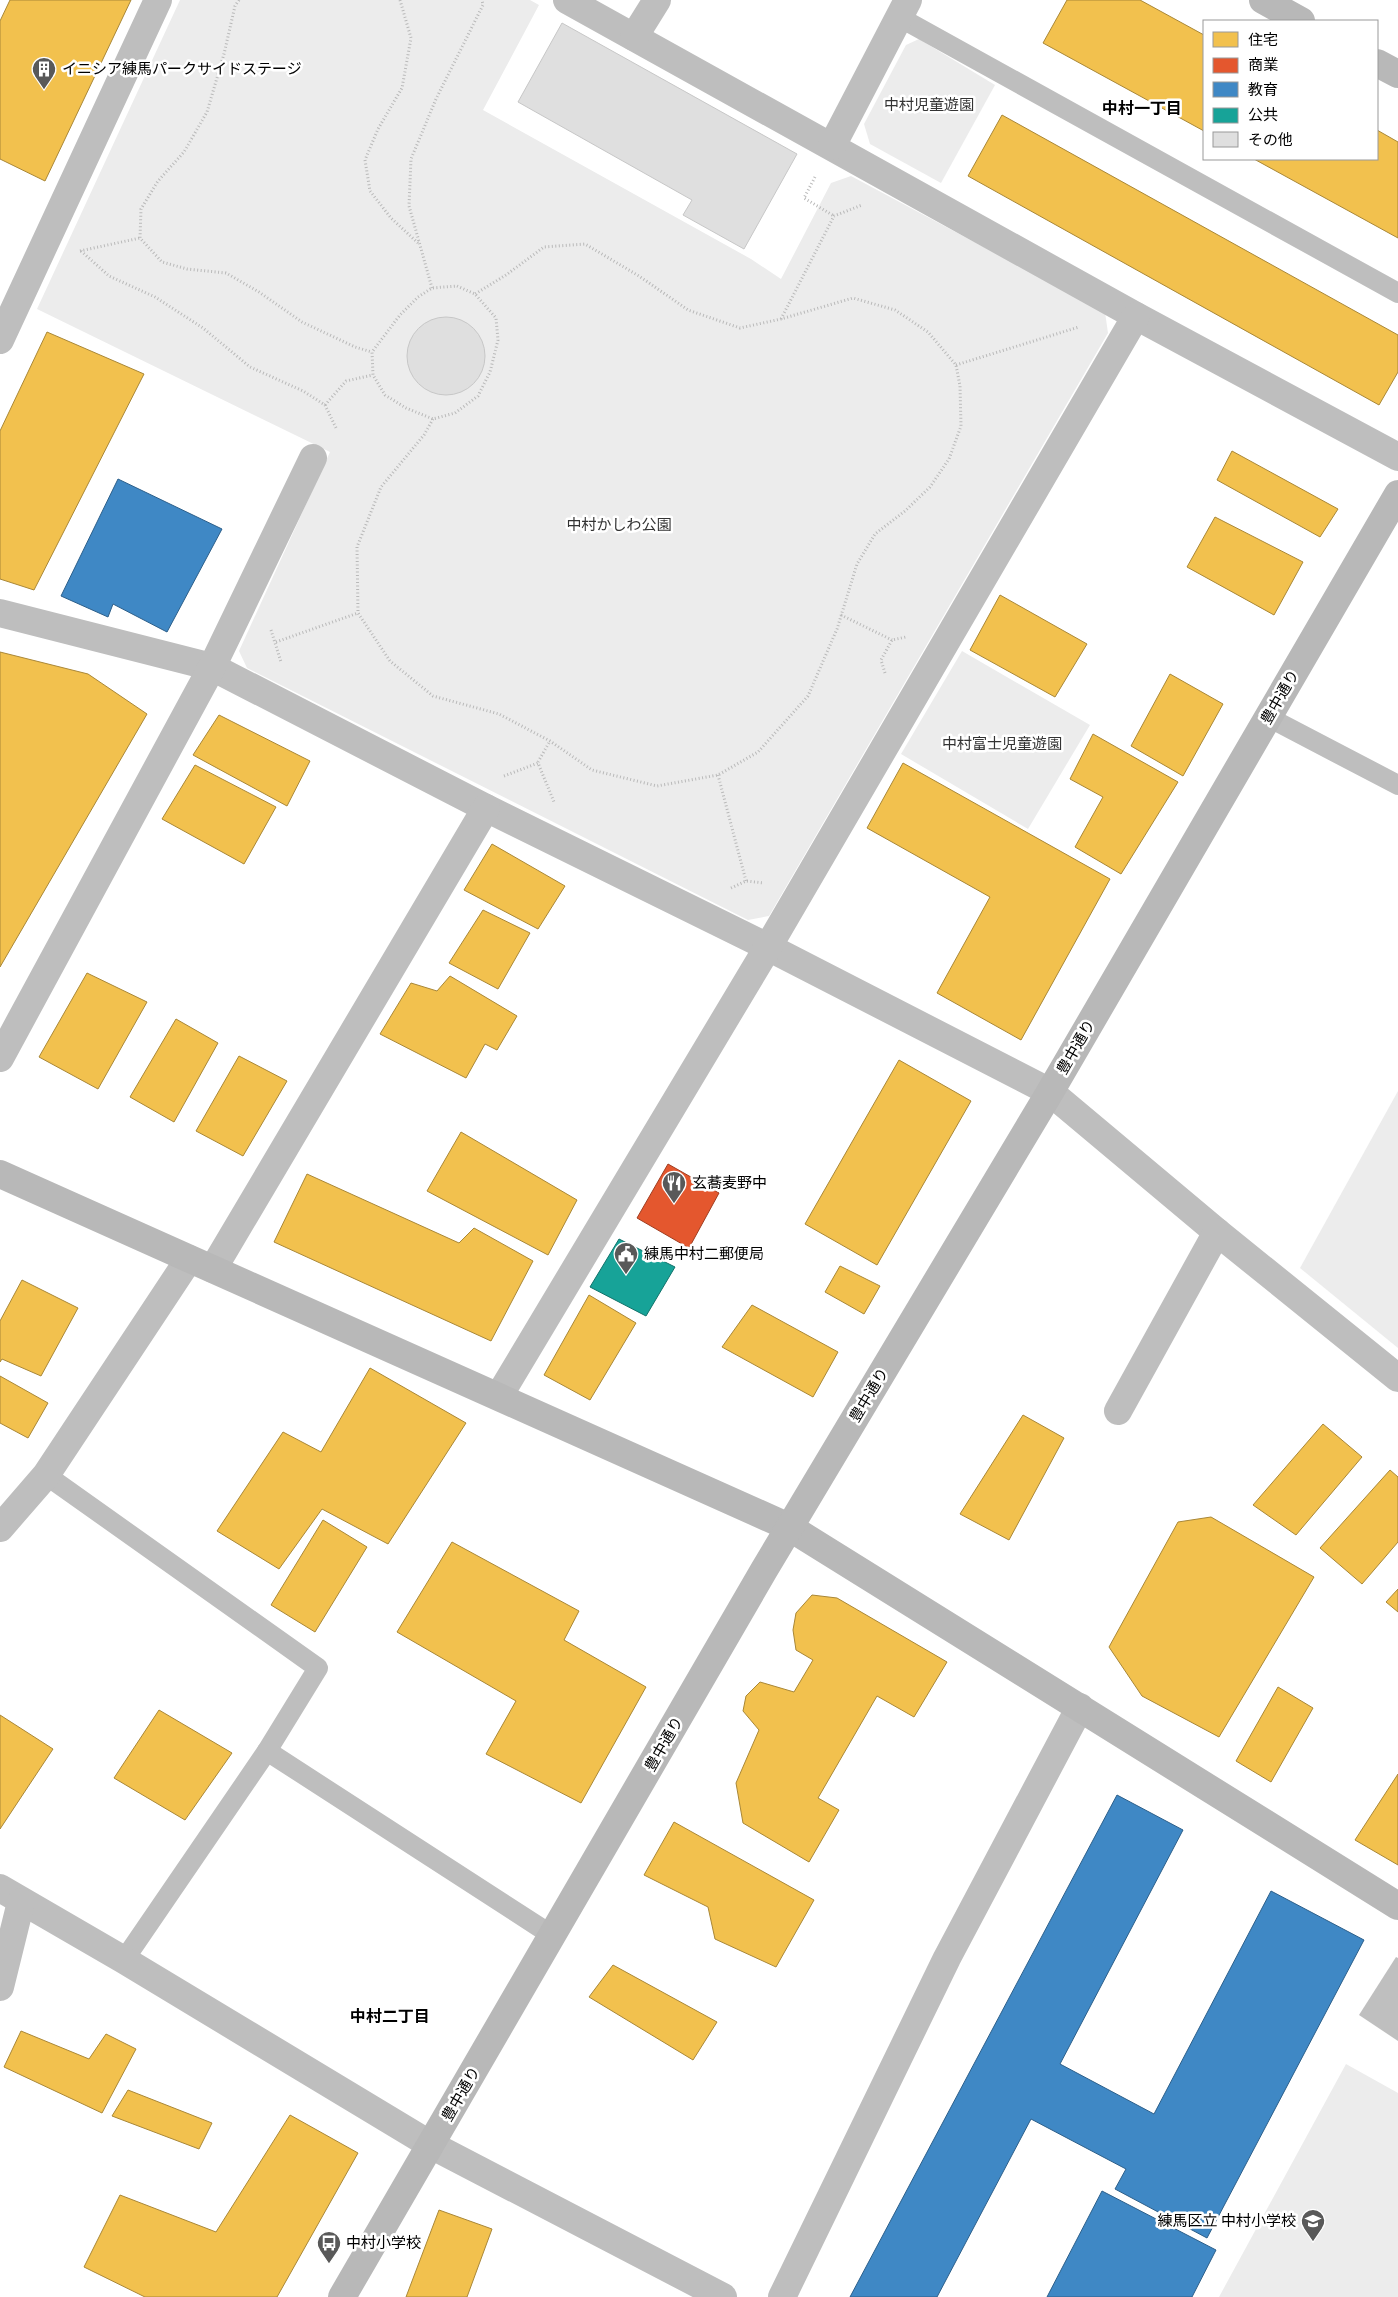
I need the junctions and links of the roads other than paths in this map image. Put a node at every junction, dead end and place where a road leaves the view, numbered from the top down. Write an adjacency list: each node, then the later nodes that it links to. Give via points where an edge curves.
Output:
1 (158, 0): 13 (street)
2 (567, 0): 7 (street)
3 (656, 0): 7 (street)
4 (1263, 0): 6 (street)
5 (903, 9): 10 (street); 11 (lane)
6 (1299, 20)
7 (634, 37): 10 (street)
8 (1378, 64): 9 (street)
9 (1398, 74)
10 (832, 146): 12 (street)
11 (1398, 293)
12 (1136, 316): 14 (street); 22 (street)
13 (0, 340)
14 (1398, 457)
15 (313, 458): 18 (street)
16 (1398, 494): 19 (street, 豊中通り)
17 (0, 613): 18 (street)
18 (212, 667): 21 (street); 23 (street)
19 (1268, 717): 20 (lane); 24 (street, 豊中通り)
20 (1398, 785)
21 (486, 808): 22 (street); 27 (street)
22 (768, 947): 24 (street); 29 (street)
23 (0, 1058)
24 (1050, 1092): 26 (street); 33 (street, 豊中通り)
25 (0, 1174): 27 (street)
26 (1217, 1232): 28 (street); 30 (street)
27 (201, 1264): 29 (street); 31 (street)
28 (1398, 1378)
29 (499, 1396): 33 (street)
30 (1118, 1411)
31 (46, 1474): 32 (street); 35 (lane, via 318,1668)
32 (1, 1524)
33 (789, 1527): 34 (street); 38 (street, 豊中通り)
34 (1080, 1708): 37 (street); 44 (street, via 947,1958)
35 (267, 1751): 38 (lane); 39 (lane)
36 (10, 1895): 39 (street); 40 (street)
37 (1398, 1906)
38 (553, 1936): 41 (street, 豊中通り)
39 (124, 1960): 41 (street)
40 (0, 1987)
41 (431, 2145): 42 (street, 豊中通り); 43 (street)
42 (342, 2297)
43 (723, 2297)
44 (782, 2297)

